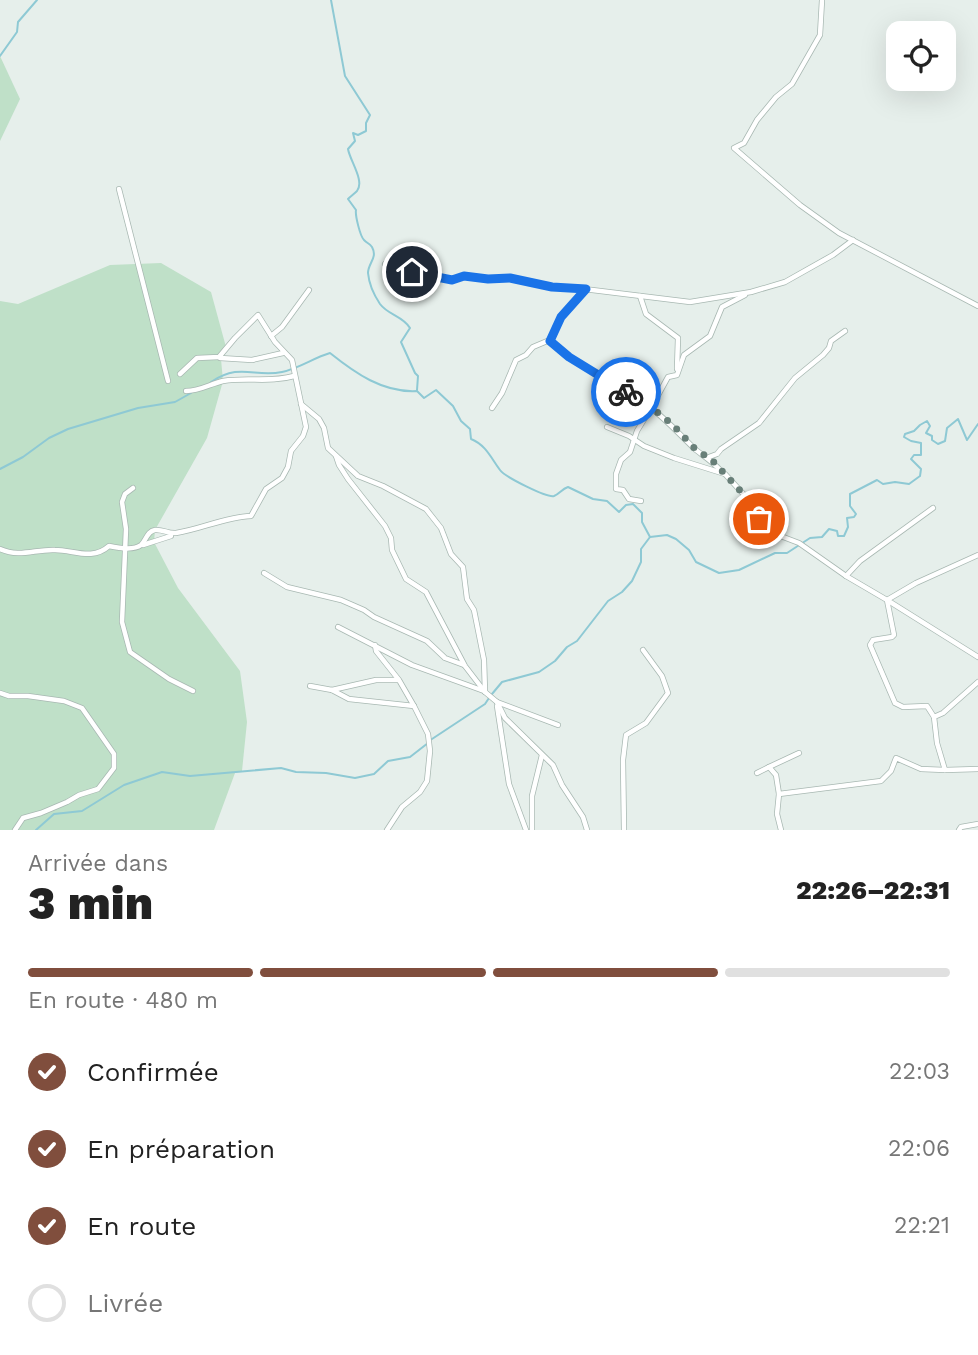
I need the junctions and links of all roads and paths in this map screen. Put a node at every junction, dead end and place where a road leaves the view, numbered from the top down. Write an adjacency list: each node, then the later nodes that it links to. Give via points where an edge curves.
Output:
1 (822, 0): 3 (street, via 820,35 792,84 757,120 744,143 734,148 800,205)
2 (119, 189): 18 (street)
3 (853, 240): 7 (street, via 786,282); 9 (street)
4 (385, 264): 5 (street, via 452,280 464,276 510,278)
5 (586, 289): 8 (street); 12 (street, via 561,317)
6 (309, 290): 11 (street)
7 (751, 292): 8 (street, via 690,302); 16 (street, via 722,307 710,335 684,355)
8 (640, 296): 16 (street, via 646,314 678,338)
9 (978, 306)
10 (845, 331): 26 (street, via 795,378 759,423)
11 (271, 337): 13 (street); 14 (street, via 258,315)
12 (550, 341): 21 (street, via 516,360); 22 (street)
13 (284, 354): 14 (street, via 252,360); 17 (street, via 292,360)
14 (219, 357): 15 (street, via 197,358)
15 (180, 374)
16 (677, 375): 22 (street, via 668,377)
17 (295, 376): 19 (street, via 270,382 223,382); 20 (street)
18 (168, 381)
19 (186, 391)
20 (301, 404): 25 (street, via 319,419 328,448); 31 (street, via 306,427 303,436 291,452 282,478 266,489 251,516)
21 (492, 408)
22 (652, 408): 24 (street); 26 (street)
23 (607, 427): 24 (street)
24 (635, 441): 27 (street); 29 (street, via 621,460 616,489)
25 (336, 455): 43 (street, via 348,479 385,526 406,579 426,592); 49 (street, via 358,476 426,509 441,528 451,554 463,567 484,660)
26 (709, 457): 27 (street)
27 (724, 474): 37 (street, via 765,526)
28 (133, 488): 33 (street, via 122,502)
29 (641, 501)
30 (933, 508): 37 (street)
31 (175, 533): 32 (street); 32 (street, via 151,531)
32 (139, 547): 33 (street)
33 (124, 548): 34 (street, via 109,546 91,555 54,550 10,554); 48 (street, via 122,622 130,652)
34 (0, 549)
35 (978, 555): 38 (street)
36 (264, 573): 43 (street, via 287,587 364,610)
37 (846, 576): 38 (street)
38 (887, 600): 42 (street); 53 (street, via 894,635 870,645 895,703 926,706)
39 (338, 627): 40 (street)
40 (374, 645): 44 (street); 49 (street, via 412,665)
41 (643, 650): 68 (street, via 668,692 646,723 626,735)
42 (978, 657)
43 (465, 666): 49 (street)
44 (399, 680): 47 (street); 52 (street)
45 (978, 682): 53 (street)
46 (310, 686): 47 (street)
47 (332, 690): 52 (street, via 349,699)
48 (193, 691)
49 (485, 692): 51 (street)
50 (0, 693): 63 (street, via 64,701 82,708 114,754 114,768 98,789 23,818)
51 (497, 702): 54 (street); 56 (street, via 505,718); 65 (street, via 509,784)
52 (414, 706): 64 (street, via 428,734 427,781)
53 (934, 717): 59 (street)
54 (558, 725)
55 (799, 753): 57 (street)
56 (542, 754): 66 (street, via 532,796); 67 (street, via 553,765)
57 (769, 767): 60 (street); 61 (street, via 776,775)
58 (978, 769): 59 (street)
59 (945, 770): 61 (street, via 921,769 896,758 881,781)
60 (757, 773)
61 (779, 794): 69 (street)
62 (978, 824): 70 (street)
63 (15, 830)
64 (387, 830)
65 (526, 830)
66 (532, 830)
67 (587, 830)
68 (624, 830)
69 (781, 830)
70 (959, 830)

